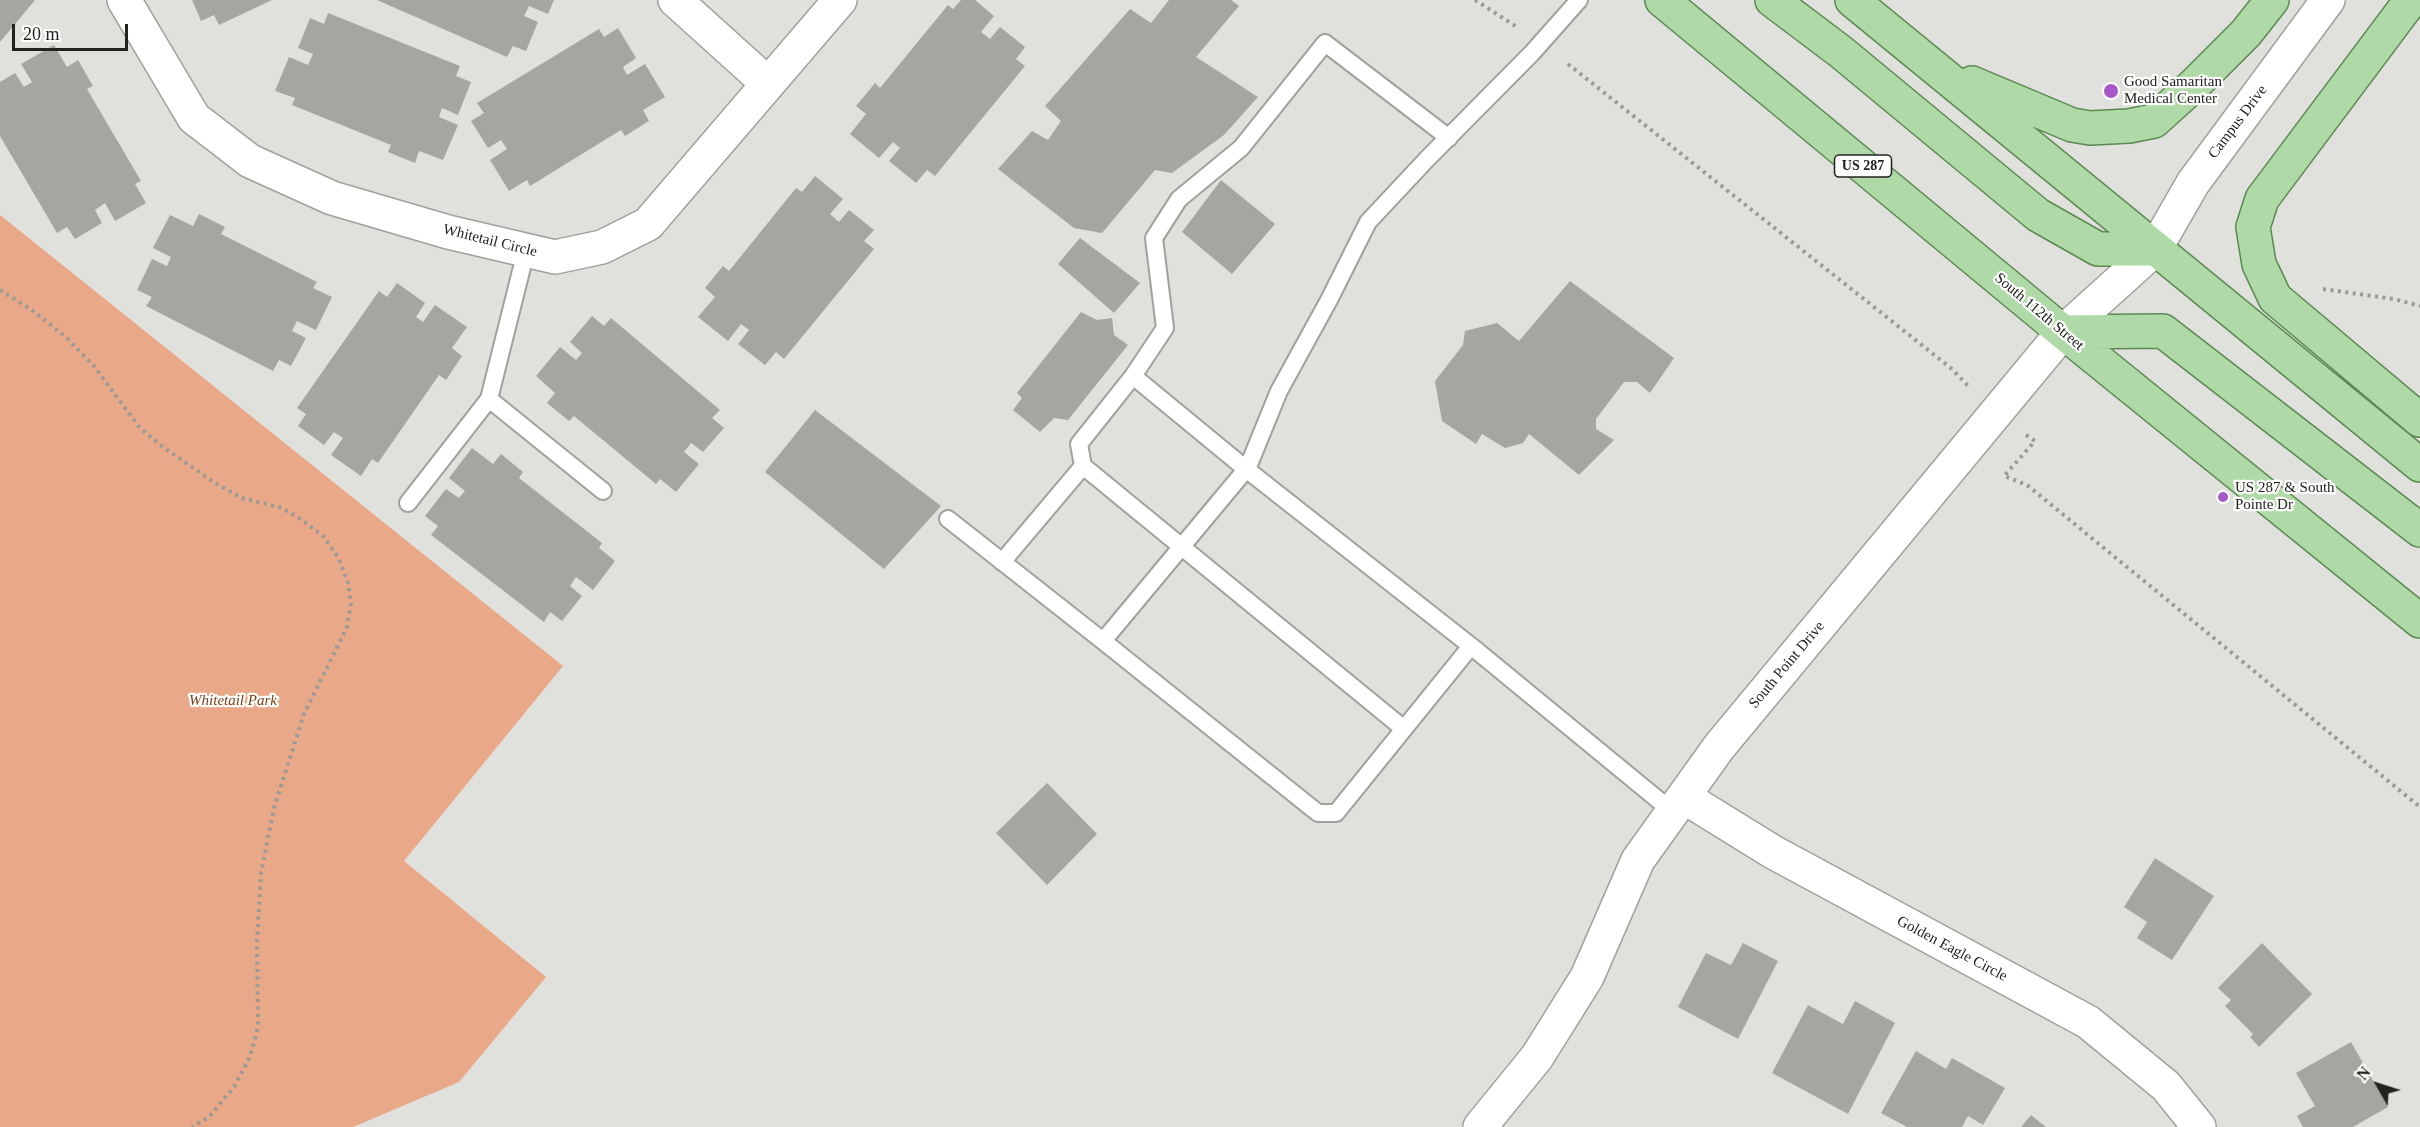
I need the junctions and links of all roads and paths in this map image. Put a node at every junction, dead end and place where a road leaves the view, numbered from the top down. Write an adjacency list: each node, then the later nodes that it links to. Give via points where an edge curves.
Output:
1 (124, 0): 17 (street, Whitetail Circle, via 194,118 250,161 332,198)
2 (675, 0): 14 (street)
3 (840, 0): 14 (street, Whitetail Circle)
4 (1475, 0): 12 (path)
5 (1579, 0): 15 (lane)
6 (1662, 0): 21 (main road, South 112th Street / US 287)
7 (1772, 0): 16 (main road, via 2038,215 2098,249)
8 (1852, 0): 13 (main road)
9 (2272, 0): 13 (main road, via 2246,33 2154,121 2129,126 2072,125)
10 (2328, 0): 16 (street, Campus Drive, via 2193,183)
11 (2411, 0): 24 (main road, via 2262,199 2253,227 2259,264 2275,298)
12 (1520, 29)
13 (1934, 67): 16 (main road)
14 (767, 83): 17 (street, Whitetail Circle, via 648,224 602,247 555,257)
15 (1449, 138): 22 (lane, via 1325,43 1241,148 1179,199 1154,238 1165,328); 27 (lane, via 1368,222 1279,391)
16 (2155, 249): 21 (street, South Point Drive); 25 (main road)
17 (526, 250): 23 (lane)
18 (2320, 288): 20 (path)
19 (0, 290): 39 (path, via 67,338 93,365 140,428 163,447 215,483 242,498 282,508 323,536 338,557 348,583 351,603 347,627 304,714 274,808 261,873 256,942 258,1027 250,1057 234,1088 209,1117)
20 (2420, 306)
21 (2063, 332): 31 (main road, via 2163,331); 34 (main road, South 112th Street / US 287); 38 (street, South Point Drive, via 1719,747)
22 (1133, 376): 26 (lane, via 1079,444); 27 (lane)
23 (489, 399): 28 (lane); 29 (lane)
24 (2420, 420)
25 (2420, 465)
26 (1083, 466): 32 (lane); 33 (lane)
27 (1246, 470): 32 (lane); 36 (lane)
28 (603, 491)
29 (408, 502)
30 (948, 519): 33 (lane)
31 (2420, 530)
32 (1182, 546): 35 (lane); 37 (lane)
33 (1002, 562): 35 (lane)
34 (2420, 621)
35 (1103, 641): 37 (lane, via 1317,813 1335,813)
36 (1471, 646): 37 (lane); 38 (lane)
37 (1404, 729)
38 (1678, 805): 40 (street, South Point Drive, via 1638,860 1587,977 1537,1057); 41 (street, Golden Eagle Circle, via 2088,1022 2166,1086)
39 (192, 1127)
40 (1480, 1127)
41 (2199, 1127)

